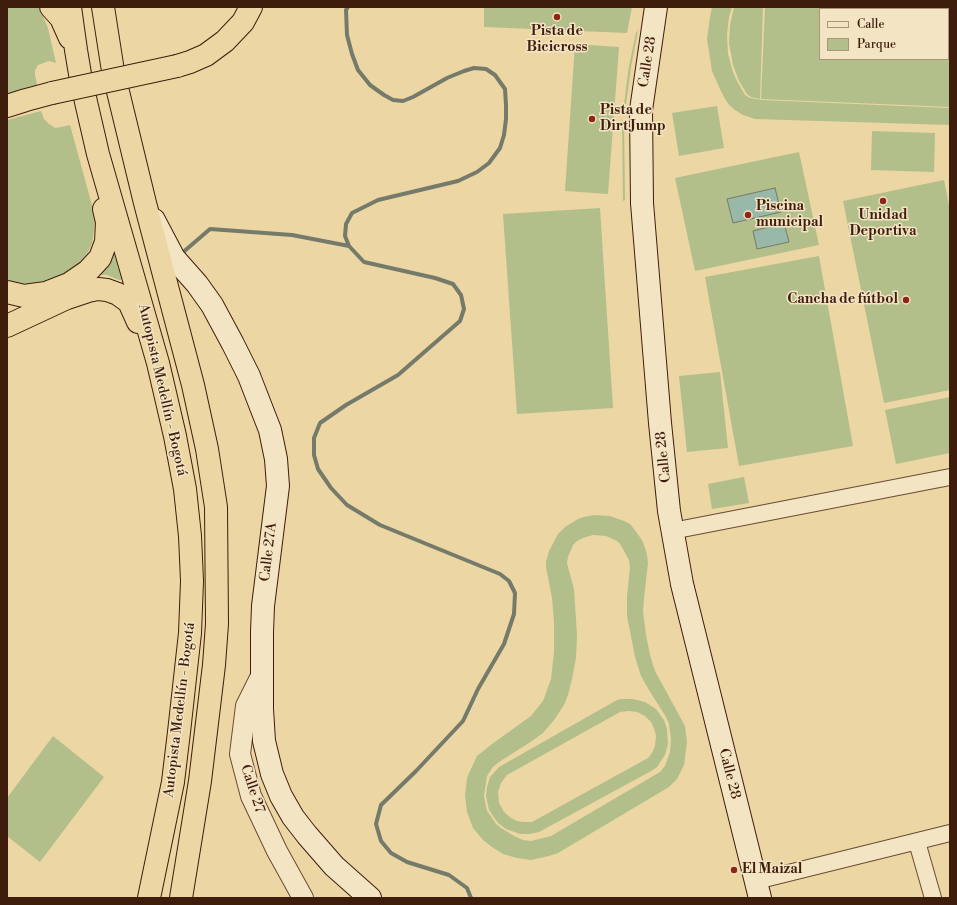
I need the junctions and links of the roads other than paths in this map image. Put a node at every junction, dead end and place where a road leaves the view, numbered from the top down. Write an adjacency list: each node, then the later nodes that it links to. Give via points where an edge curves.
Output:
1 (103, 7): 7 (highway, Autopista Medellín - Bogotá, via 113,71)
2 (251, 7): 5 (highway, bridge, via 243,22 225,41 206,55 190,62)
3 (656, 7): 12 (main road, Calle 28, via 641,110 642,203 660,423)
4 (60, 10): 6 (highway, Autopista Medellín - Bogotá, via 76,50)
5 (13, 102)
6 (98, 154): 8 (highway, via 98,185 107,222 106,242 100,258 88,271 69,284 46,293 24,296); 10 (highway, Autopista Medellín - Bogotá)
7 (145, 203): 13 (main road, Calle 27A, via 174,258 212,305 249,376 270,430 278,486 263,606); 18 (highway, Autopista Medellín - Bogotá, via 193,385 216,507 217,624 214,665 200,781)
8 (7, 292)
9 (7, 326): 10 (highway, via 88,290 107,290 129,302 148,351)
10 (158, 363): 17 (highway, Autopista Medellín - Bogotá, via 176,436 185,489 192,581 190,633 173,782)
11 (950, 477): 12 (street)
12 (672, 531): 16 (main road, Calle 28, via 684,590)
13 (262, 674): 19 (street, Calle 27, via 246,706 240,754 251,796); 20 (main road, Calle 27A, via 264,741 272,774 281,796 293,817 334,866)
14 (950, 834): 15 (street)
15 (917, 842): 16 (street); 21 (street)
16 (758, 889)
17 (149, 898)
18 (181, 898)
19 (303, 898)
20 (370, 898)
21 (933, 898)

